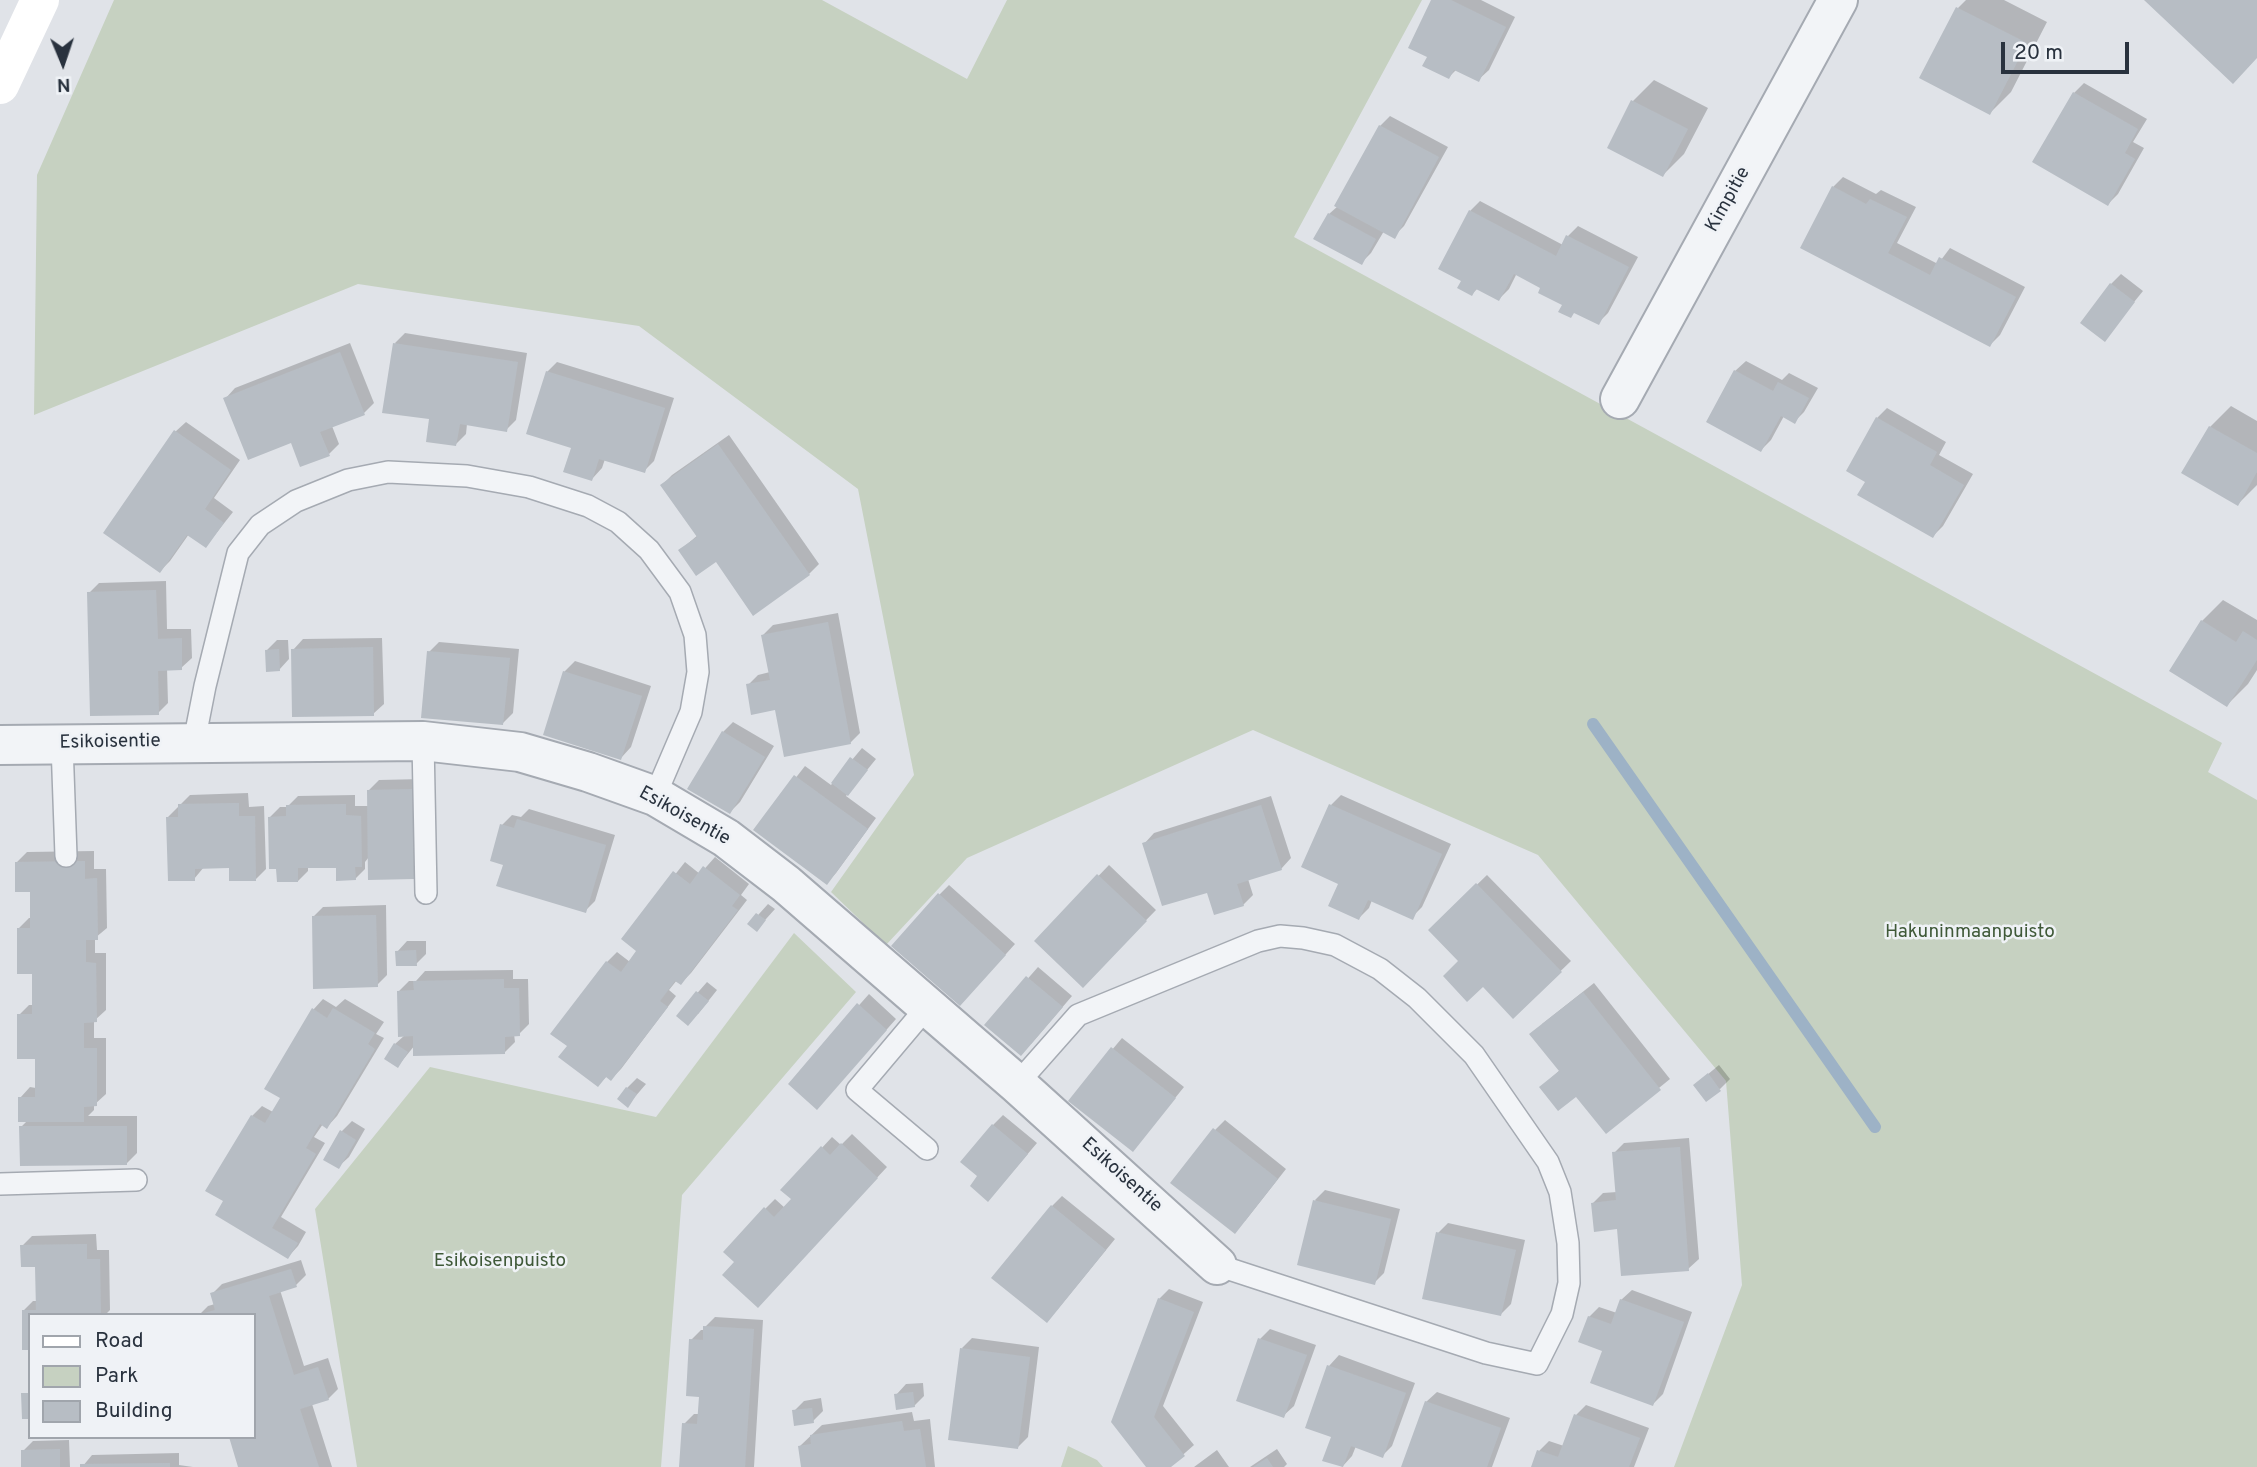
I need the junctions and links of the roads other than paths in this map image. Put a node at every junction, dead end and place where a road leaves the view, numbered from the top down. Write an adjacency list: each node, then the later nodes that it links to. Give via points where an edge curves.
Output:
1 (40, 0): 3 (street)
2 (1838, 0): 4 (street, Kimpitie)
3 (0, 85)
4 (1620, 399)
5 (423, 741): 6 (street, Esikoisentie); 9 (street, Esikoisentie, via 520,752); 11 (lane)
6 (194, 742): 7 (street, Esikoisentie); 9 (lane, via 239,553 260,525 296,501 348,480 387,472 467,476 529,487 588,506 618,522 649,550 680,592 695,635 698,672 691,712)
7 (62, 744): 8 (street, Esikoisentie); 10 (lane)
8 (0, 745)
9 (654, 796): 12 (street, Esikoisentie, via 726,838 786,884)
10 (66, 856)
11 (426, 893)
12 (927, 1007): 13 (street, Esikoisentie); 14 (lane, via 857,1090)
13 (1017, 1084): 17 (street, Esikoisentie); 17 (lane, via 1078,1015 1258,941 1280,936 1335,945 1380,969 1417,998 1474,1055 1548,1162 1560,1192 1569,1283 1562,1314 1537,1364 1486,1353)
14 (927, 1149)
15 (136, 1180): 16 (lane)
16 (0, 1184)
17 (1217, 1265)

